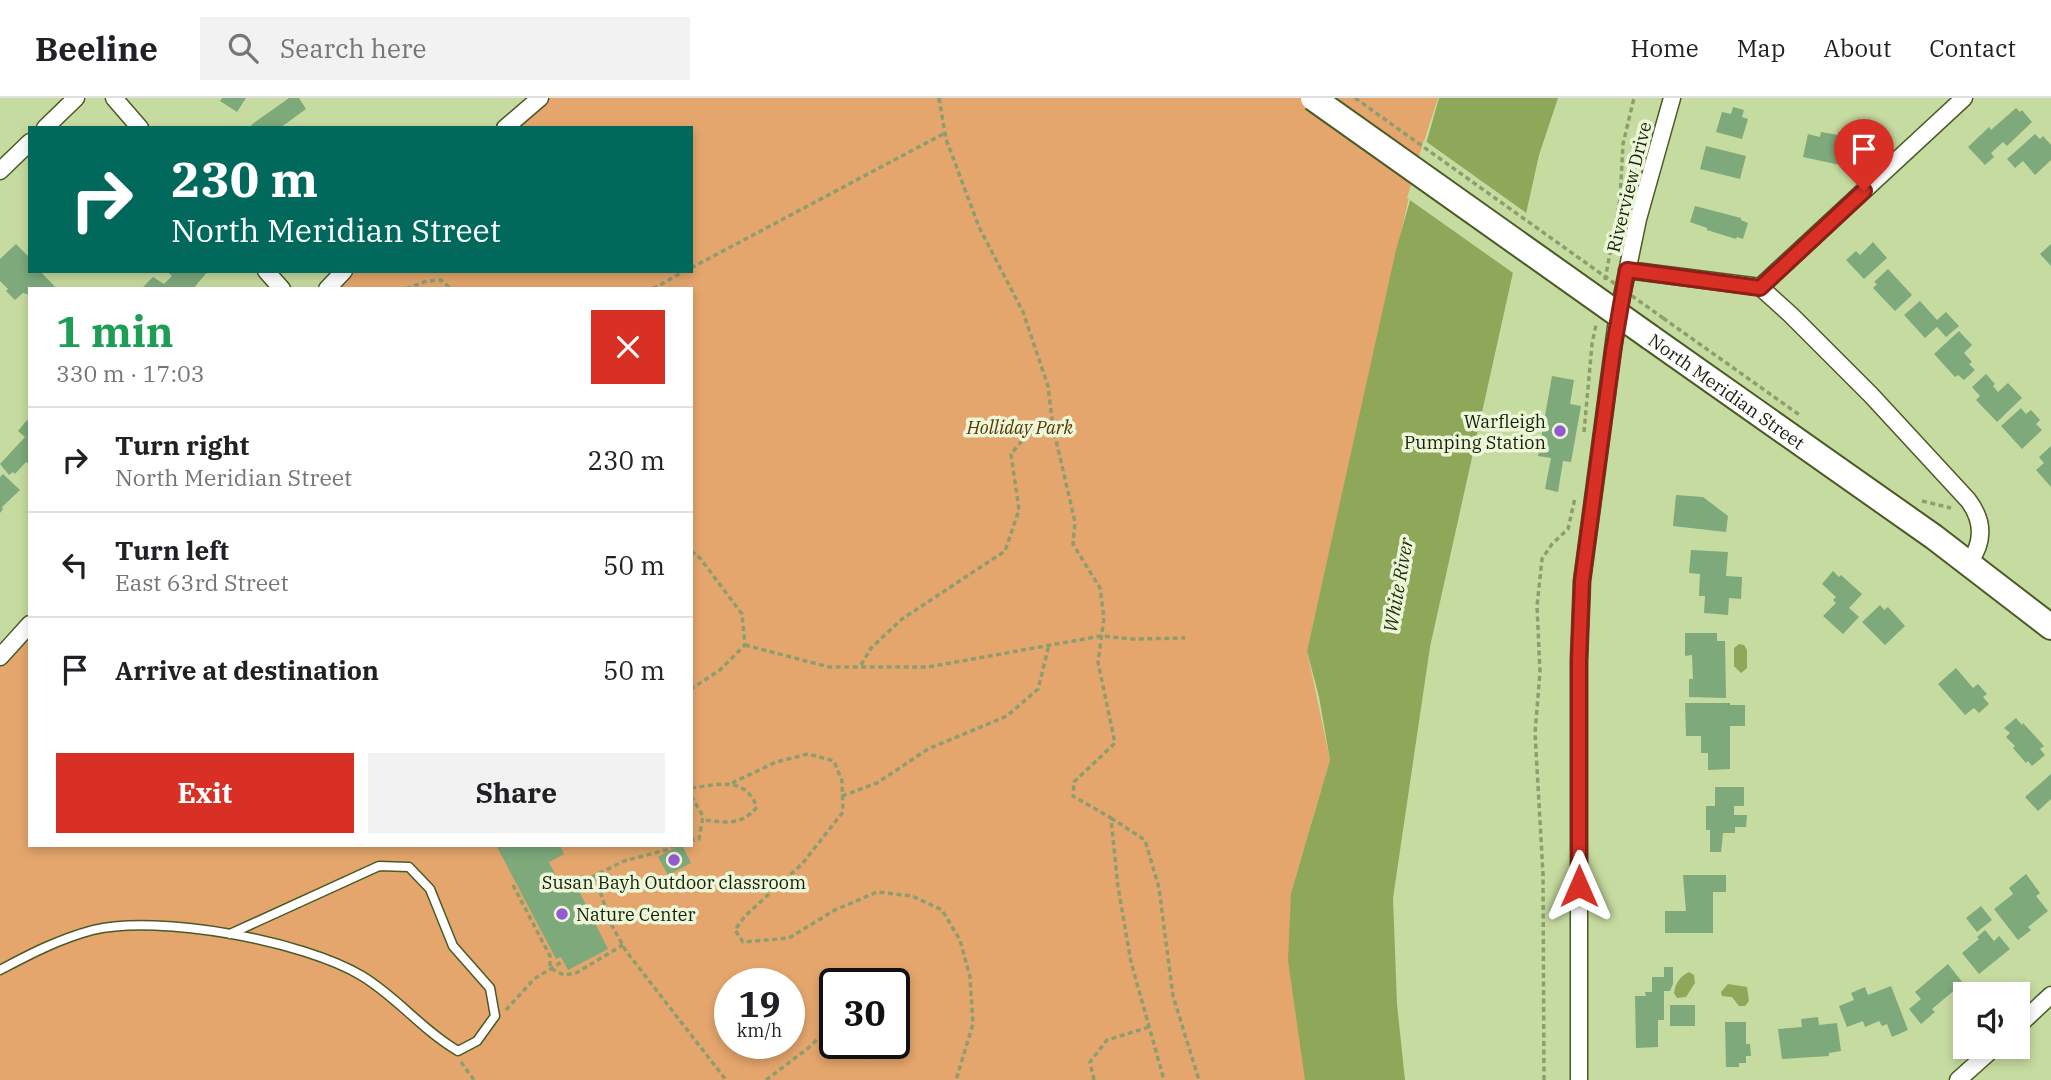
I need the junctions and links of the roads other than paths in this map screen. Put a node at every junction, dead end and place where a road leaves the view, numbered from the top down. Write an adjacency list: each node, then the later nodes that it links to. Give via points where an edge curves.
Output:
1 (76, 98): 7 (street)
2 (114, 98): 8 (street)
3 (540, 98): 9 (street)
4 (1313, 98): 18 (main road, North Meridian Street, bridge, via 1657,328)
5 (1672, 98): 12 (street, Riverview Drive)
6 (1964, 98): 17 (street)
7 (47, 126)
8 (138, 126)
9 (507, 126)
10 (28, 144): 11 (street)
11 (0, 171)
12 (1627, 270): 17 (street); 27 (street, Riverview Drive, via 1582,581)
13 (268, 273): 15 (street)
14 (342, 273): 16 (street)
15 (280, 287)
16 (329, 287)
17 (1760, 288): 18 (street, via 1871,395 1968,500 1978,516 1981,535)
18 (1969, 563): 20 (main road, North Meridian Street)
19 (28, 626): 21 (street)
20 (2051, 627)
21 (0, 657)
22 (230, 934): 22 (lane, via 379,866 409,867 430,888 453,946 490,988 495,1016 477,1041 458,1051 436,1039 390,995 339,962); 23 (lane, via 157,925 95,930 44,946)
23 (0, 970)
24 (2051, 995): 25 (street)
25 (2030, 1015)
26 (1981, 1059): 28 (street)
27 (1579, 1080)
28 (1958, 1080)

